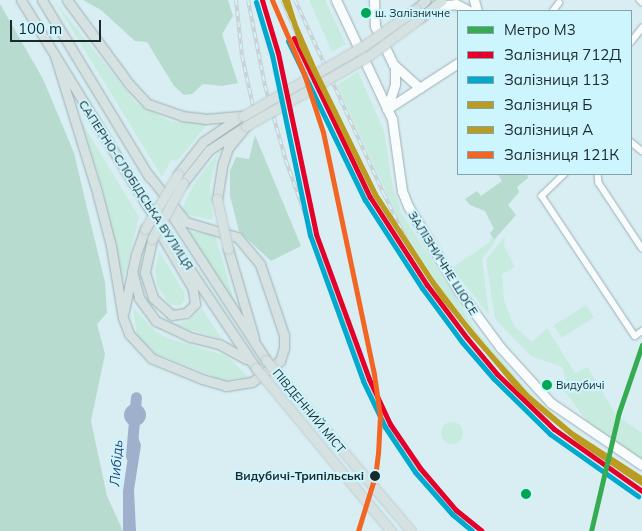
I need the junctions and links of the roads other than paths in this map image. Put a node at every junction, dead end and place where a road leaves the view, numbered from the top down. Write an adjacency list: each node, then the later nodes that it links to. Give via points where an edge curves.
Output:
1 (21, 0): 13 (main road, САПЕРНО-СЛОБІДСЬКА ВУЛИЦЯ)
2 (42, 0): 22 (main road, САПЕРНО-СЛОБІДСЬКА ВУЛИЦЯ)
3 (67, 0): 18 (main road, via 130,85 148,104 182,116 210,119)
4 (336, 0): 17 (street, ЗАЛІЗНИЧНЕ ШОСЕ)
5 (374, 0): 15 (street, via 375,26)
6 (426, 0): 18 (main road, bridge, via 365,45)
7 (438, 3): 9 (street, via 456,4); 19 (main road, bridge, via 370,55)
8 (558, 3): 10 (street)
9 (467, 10)
10 (554, 10)
11 (642, 28): 12 (street)
12 (632, 41)
13 (55, 56): 25 (main road, САПЕРНО-СЛОБІДСЬКА ВУЛИЦЯ); 30 (main road, via 111,246)
14 (457, 64): 16 (street)
15 (395, 68): 16 (street); 17 (street, via 395,84)
16 (420, 88): 17 (street)
17 (388, 109): 35 (street, ЗАЛІЗНИЧНЕ ШОСЕ, via 408,206 479,320 514,365 551,403)
18 (243, 116): 27 (main road, bridge, via 202,142 178,174 146,229)
19 (246, 126): 25 (main road, bridge, via 209,150 183,183 152,239 145,272 153,298 172,315 186,313 194,304 193,289); 32 (main road, bridge, via 226,156 217,184 217,199 228,250)
20 (632, 143): 21 (street)
21 (642, 151)
22 (147, 173): 30 (main road, via 186,222 237,237 255,256 284,335 284,348 280,361 260,378 242,386 226,386 151,358 134,342); 32 (main road, САПЕРНО-СЛОБІДСЬКА ВУЛИЦЯ)
23 (564, 175): 31 (street, via 542,196 635,336)
24 (598, 175): 26 (street, via 599,183)
25 (144, 201): 34 (main road, САПЕРНО-СЛОБІДСЬКА ВУЛИЦЯ)
26 (642, 248)
27 (132, 271): 28 (main road); 29 (main road)
28 (126, 296): 29 (main road, via 134,292); 30 (main road)
29 (138, 298): 34 (main road, via 152,316 168,328 219,344)
30 (123, 318)
31 (642, 331)
32 (258, 350): 33 (main road, САПЕРНО-СЛОБІДСЬКА ВУЛИЦЯ)
33 (266, 360): 37 (main road, ПІВДЕННИЙ МІСТ, bridge)
34 (254, 366): 36 (main road, ПІВДЕННИЙ МІСТ, bridge)
35 (642, 465)
36 (391, 531)
37 (411, 531)

